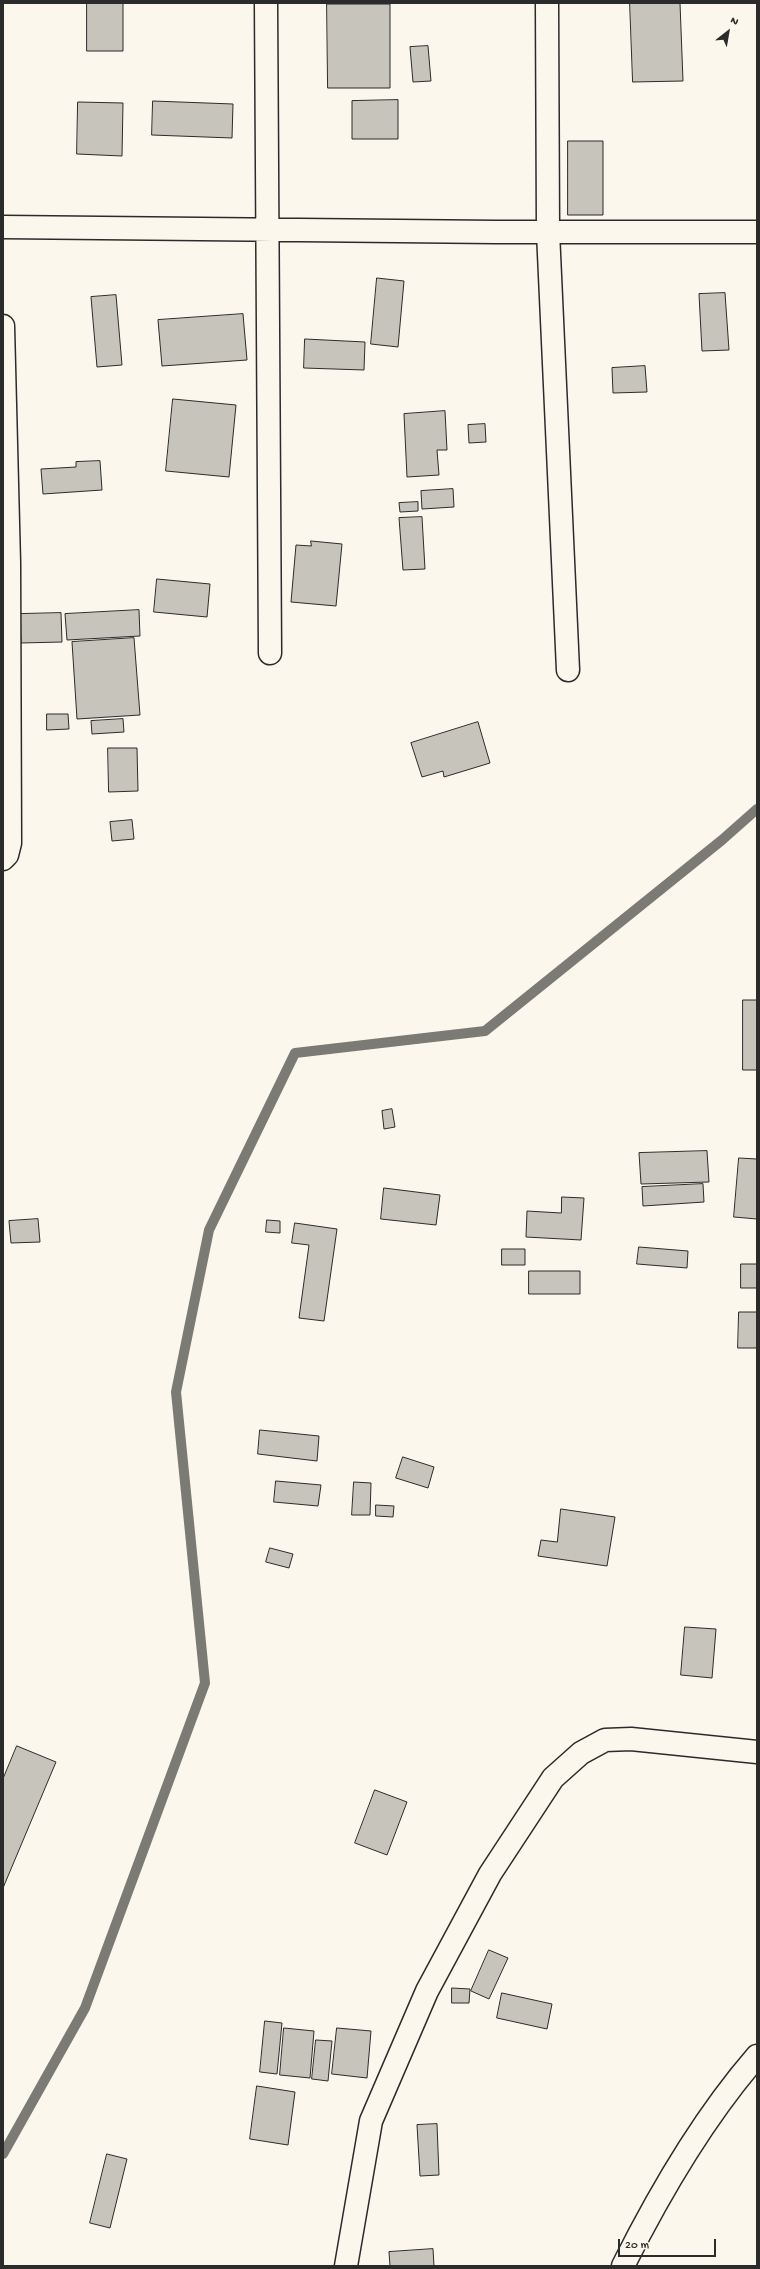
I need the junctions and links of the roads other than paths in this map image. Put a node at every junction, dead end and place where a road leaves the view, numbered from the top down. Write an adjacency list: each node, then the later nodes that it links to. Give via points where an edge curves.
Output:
1 (266, 3): 4 (street)
2 (547, 3): 5 (street)
3 (3, 226): 4 (street)
4 (268, 230): 5 (street); 8 (street)
5 (548, 232): 6 (street); 9 (street)
6 (757, 232)
7 (3, 326): 10 (street, via 9,556 10,835 7,855)
8 (270, 653)
9 (568, 670)
10 (3, 859)
11 (757, 1752): 13 (street, via 631,1739 605,1740 581,1753 553,1778 486,1880 427,1991 371,2121)
12 (757, 2056): 14 (street, via 718,2102 642,2228)
13 (346, 2266)
14 (623, 2266)

